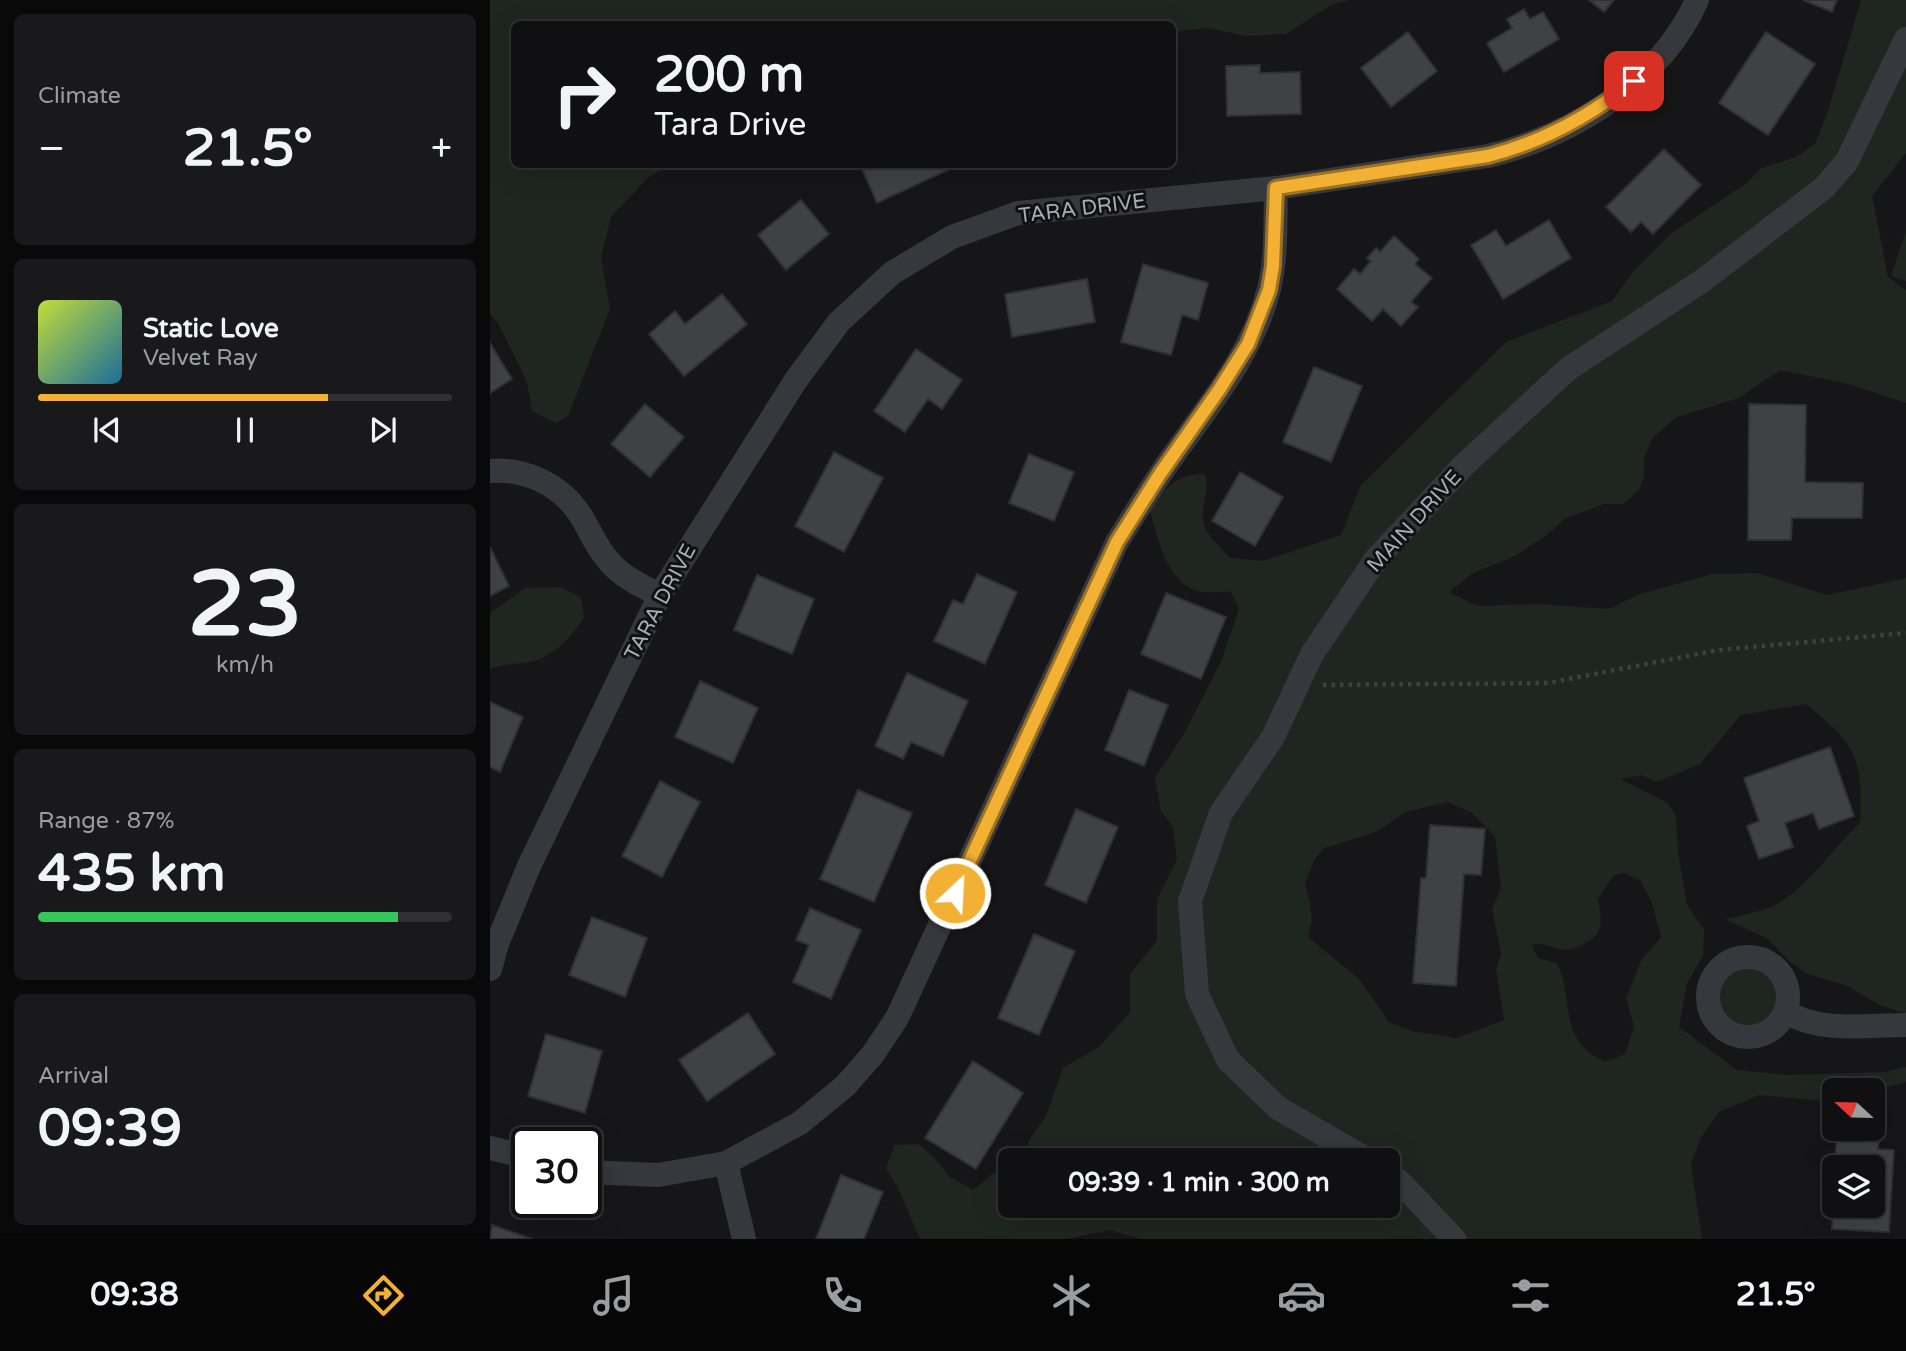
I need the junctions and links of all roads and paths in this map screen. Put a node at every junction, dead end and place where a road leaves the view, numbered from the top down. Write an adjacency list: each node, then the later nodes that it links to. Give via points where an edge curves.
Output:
1 (1697, 0): 3 (street, TARA DRIVE, via 1666,49 1634,81 1588,115 1535,142 1488,156)
2 (1906, 39): 7 (street, MAIN DRIVE, via 1847,161 1825,187 1702,281 1568,369 1465,464 1376,559 1312,654)
3 (1276, 188): 5 (street, TARA DRIVE, via 1018,213 952,237 892,273 839,322 796,380); 14 (street, via 1269,290 1248,344 1117,542 897,1018 845,1086 800,1123)
4 (490, 471): 5 (street, via 530,475 555,488 579,513 608,562)
5 (660, 595): 8 (street, TARA DRIVE, via 529,866)
6 (1906, 632): 7 (path, via 1719,650 1548,683)
7 (1297, 685): 12 (street, MAIN DRIVE, via 1273,737 1221,813 1190,901 1197,994 1228,1060 1278,1108)
8 (490, 969)
9 (1786, 1012): 10 (street, via 1823,1026)
10 (1906, 1026)
11 (490, 1148): 13 (street)
12 (1347, 1148)
13 (511, 1153)
14 (726, 1163): 15 (street, via 658,1175); 17 (street)
15 (602, 1173)
16 (1400, 1182): 18 (street)
17 (744, 1239)
18 (1454, 1239)

